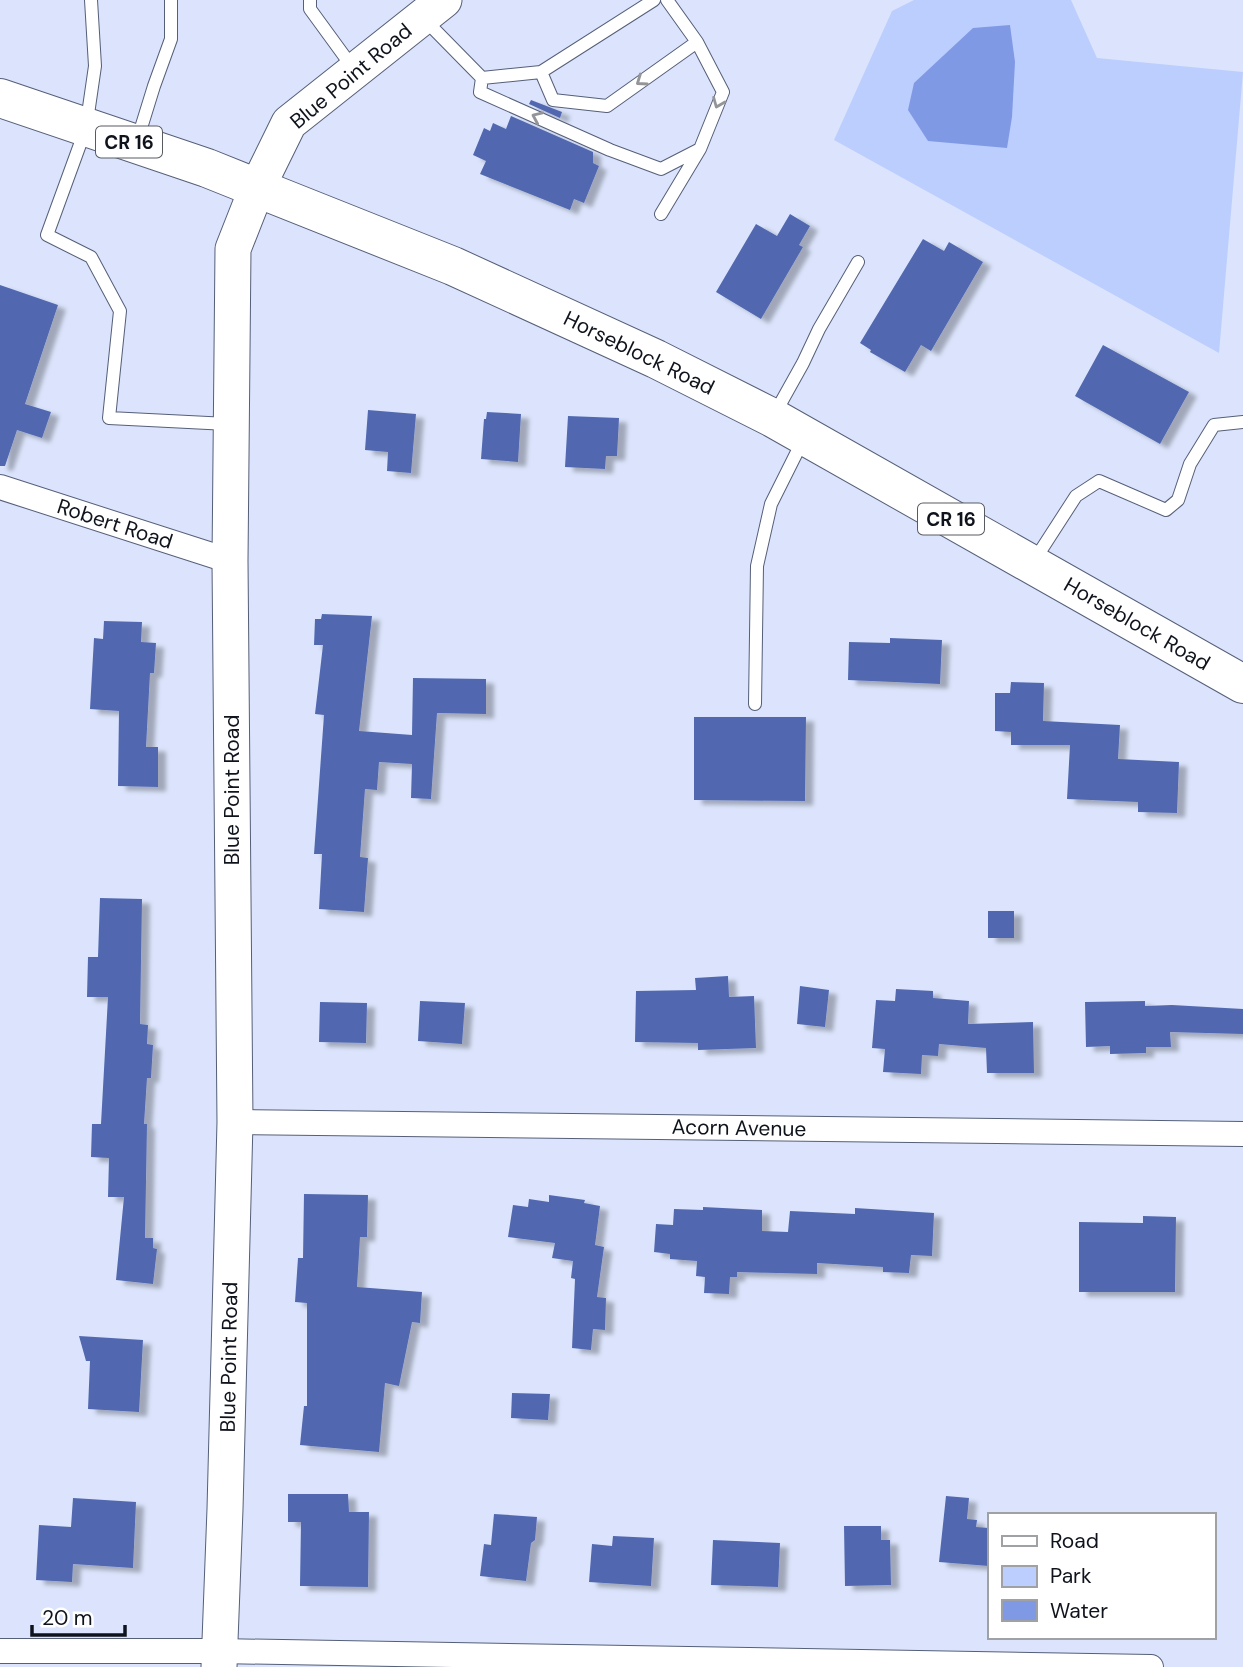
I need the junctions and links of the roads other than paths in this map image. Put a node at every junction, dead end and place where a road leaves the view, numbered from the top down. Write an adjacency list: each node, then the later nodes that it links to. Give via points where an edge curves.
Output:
1 (91, 0): 12 (lane, via 95,66)
2 (171, 0): 13 (lane, via 171,39)
3 (310, 0): 8 (lane, via 310,9)
4 (654, 0): 9 (lane)
5 (667, 0): 7 (lane)
6 (433, 8): 8 (street, Blue Point Road); 10 (lane)
7 (697, 42): 9 (lane, one-way to 9, via 607,106 553,100); 14 (lane, one-way to 14, via 723,92)
8 (355, 71): 15 (street, Blue Point Road, via 289,123)
9 (541, 72): 10 (lane)
10 (482, 78): 14 (lane, one-way to 10, via 661,169 480,92)
11 (0, 98): 12 (main road, Horseblock Road / CR 16)
12 (86, 128): 13 (main road, Horseblock Road / CR 16); 19 (lane, via 47,235 91,257 120,311 110,418)
13 (136, 144): 15 (main road, Horseblock Road / CR 16)
14 (700, 149): 16 (lane)
15 (257, 188): 19 (street, Blue Point Road, via 233,249); 20 (main road, Horseblock Road / CR 16, via 560,314)
16 (661, 214)
17 (858, 262): 20 (lane, via 803,363)
18 (1243, 422): 23 (lane, via 1214,425 1189,464 1178,500 1166,510 1098,481 1076,496)
19 (232, 424): 22 (street, Blue Point Road)
20 (789, 427): 23 (main road, Horseblock Road / CR 16); 25 (lane, via 757,566)
21 (0, 487): 22 (street, Robert Road)
22 (230, 561): 26 (street, Blue Point Road)
23 (1032, 564): 24 (main road, Horseblock Road / CR 16)
24 (1243, 684)
25 (755, 704)
26 (234, 1122): 27 (street, Acorn Avenue); 29 (street, Blue Point Road)
27 (1243, 1134)
28 (0, 1651): 29 (street)
29 (219, 1659): 30 (street)
30 (1151, 1667)

